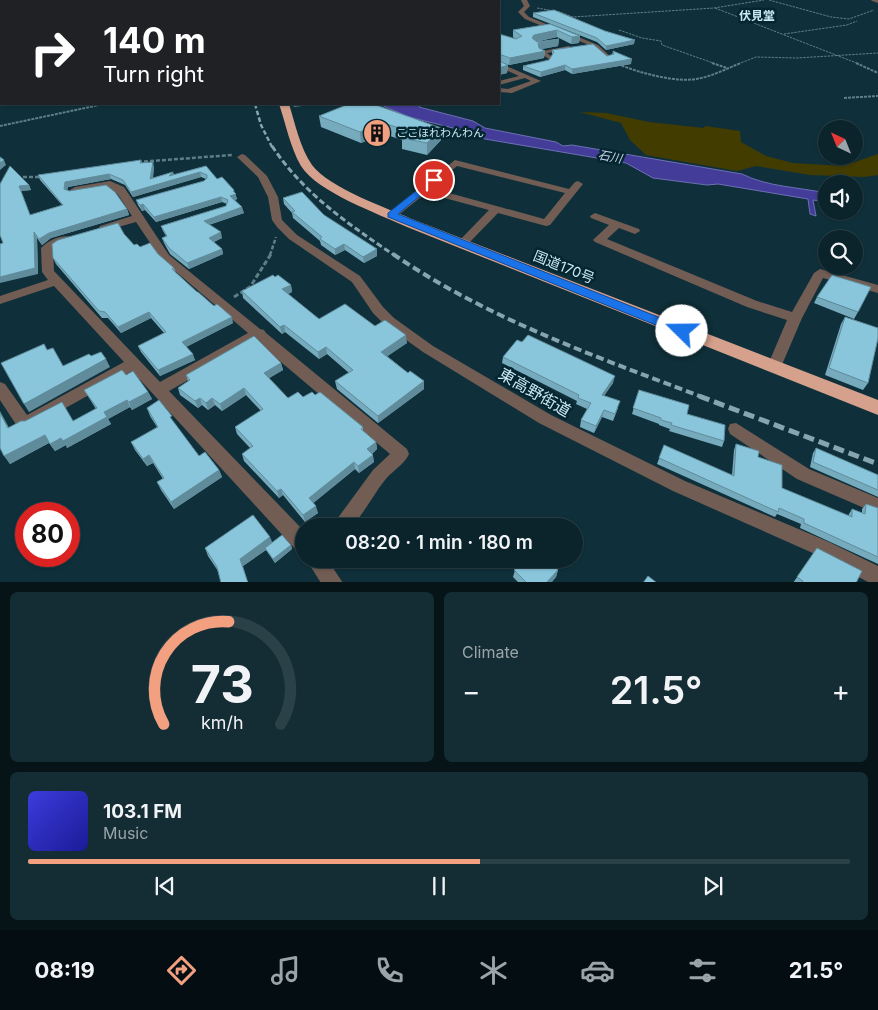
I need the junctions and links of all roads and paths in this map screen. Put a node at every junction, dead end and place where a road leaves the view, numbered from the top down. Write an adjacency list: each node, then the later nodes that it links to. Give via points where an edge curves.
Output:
1 (764, 0): 6 (path)
2 (769, 0): 8 (path)
3 (874, 0): 4 (street)
4 (878, 1)
5 (525, 3): 6 (path, via 573,17); 14 (street, via 521,12 527,18)
6 (714, 8): 12 (path)
7 (878, 9): 8 (path)
8 (849, 19): 9 (path)
9 (857, 22): 10 (path); 12 (path)
10 (862, 22)
11 (619, 30): 22 (path, via 661,41 662,45)
12 (784, 34): 17 (path)
13 (557, 41): 15 (street)
14 (594, 45): 15 (street); 19 (street)
15 (569, 52): 18 (street, via 541,52)
16 (878, 53): 17 (path)
17 (839, 55): 22 (path, via 756,57); 25 (path)
18 (549, 57)
19 (609, 58): 22 (path, via 635,71 689,80)
20 (500, 64): 23 (street)
21 (527, 66): 23 (street)
22 (728, 68)
23 (509, 69): 24 (street)
24 (516, 72): 26 (street); 27 (street)
25 (878, 73)
26 (526, 76): 28 (street); 29 (street, via 537,81 510,91)
27 (500, 77)
28 (500, 83)
29 (500, 90)
30 (878, 96): 31 (path)
31 (844, 98)
32 (99, 105): 34 (path)
33 (284, 105): 43 (highway, 国道170号, via 300,152 319,180)
34 (0, 126)
35 (242, 156): 36 (path); 42 (street, 東高野街道, via 262,176 273,197)
36 (134, 162)
37 (11, 177): 38 (path)
38 (46, 177)
39 (424, 189): 41 (street); 41 (street, via 455,163 575,188 546,223); 43 (street)
40 (72, 191): 44 (street, via 110,184 134,202)
41 (496, 209): 48 (street)
42 (276, 213): 52 (path, via 270,216 276,239 262,270 245,292); 65 (street, 東高野街道, via 280,225 293,237 356,279 372,304 389,321 512,400 671,482 814,544)
43 (392, 215): 48 (highway, 国道170号)
44 (140, 216): 49 (street, via 56,242 47,248 48,272); 52 (street, via 153,229 165,256)
45 (595, 216): 46 (street)
46 (617, 224): 47 (street); 53 (street, via 599,240 752,304)
47 (635, 231)
48 (462, 244): 56 (highway, 国道170号)
49 (57, 281): 51 (street); 55 (street)
50 (878, 289): 53 (street, via 820,274)
51 (0, 300)
52 (222, 303): 54 (street)
53 (795, 318): 56 (street)
54 (258, 333): 58 (street); 62 (street, via 401,454 379,476)
55 (135, 363): 57 (street, via 23,422); 58 (street)
56 (774, 367): 59 (highway, 国道170号)
57 (0, 388)
58 (158, 390): 63 (street)
59 (878, 408)
60 (736, 430): 61 (street, via 786,465)
61 (878, 506)
62 (348, 518)
63 (295, 535)
64 (325, 568): 66 (street)
65 (878, 576)
66 (334, 582)

